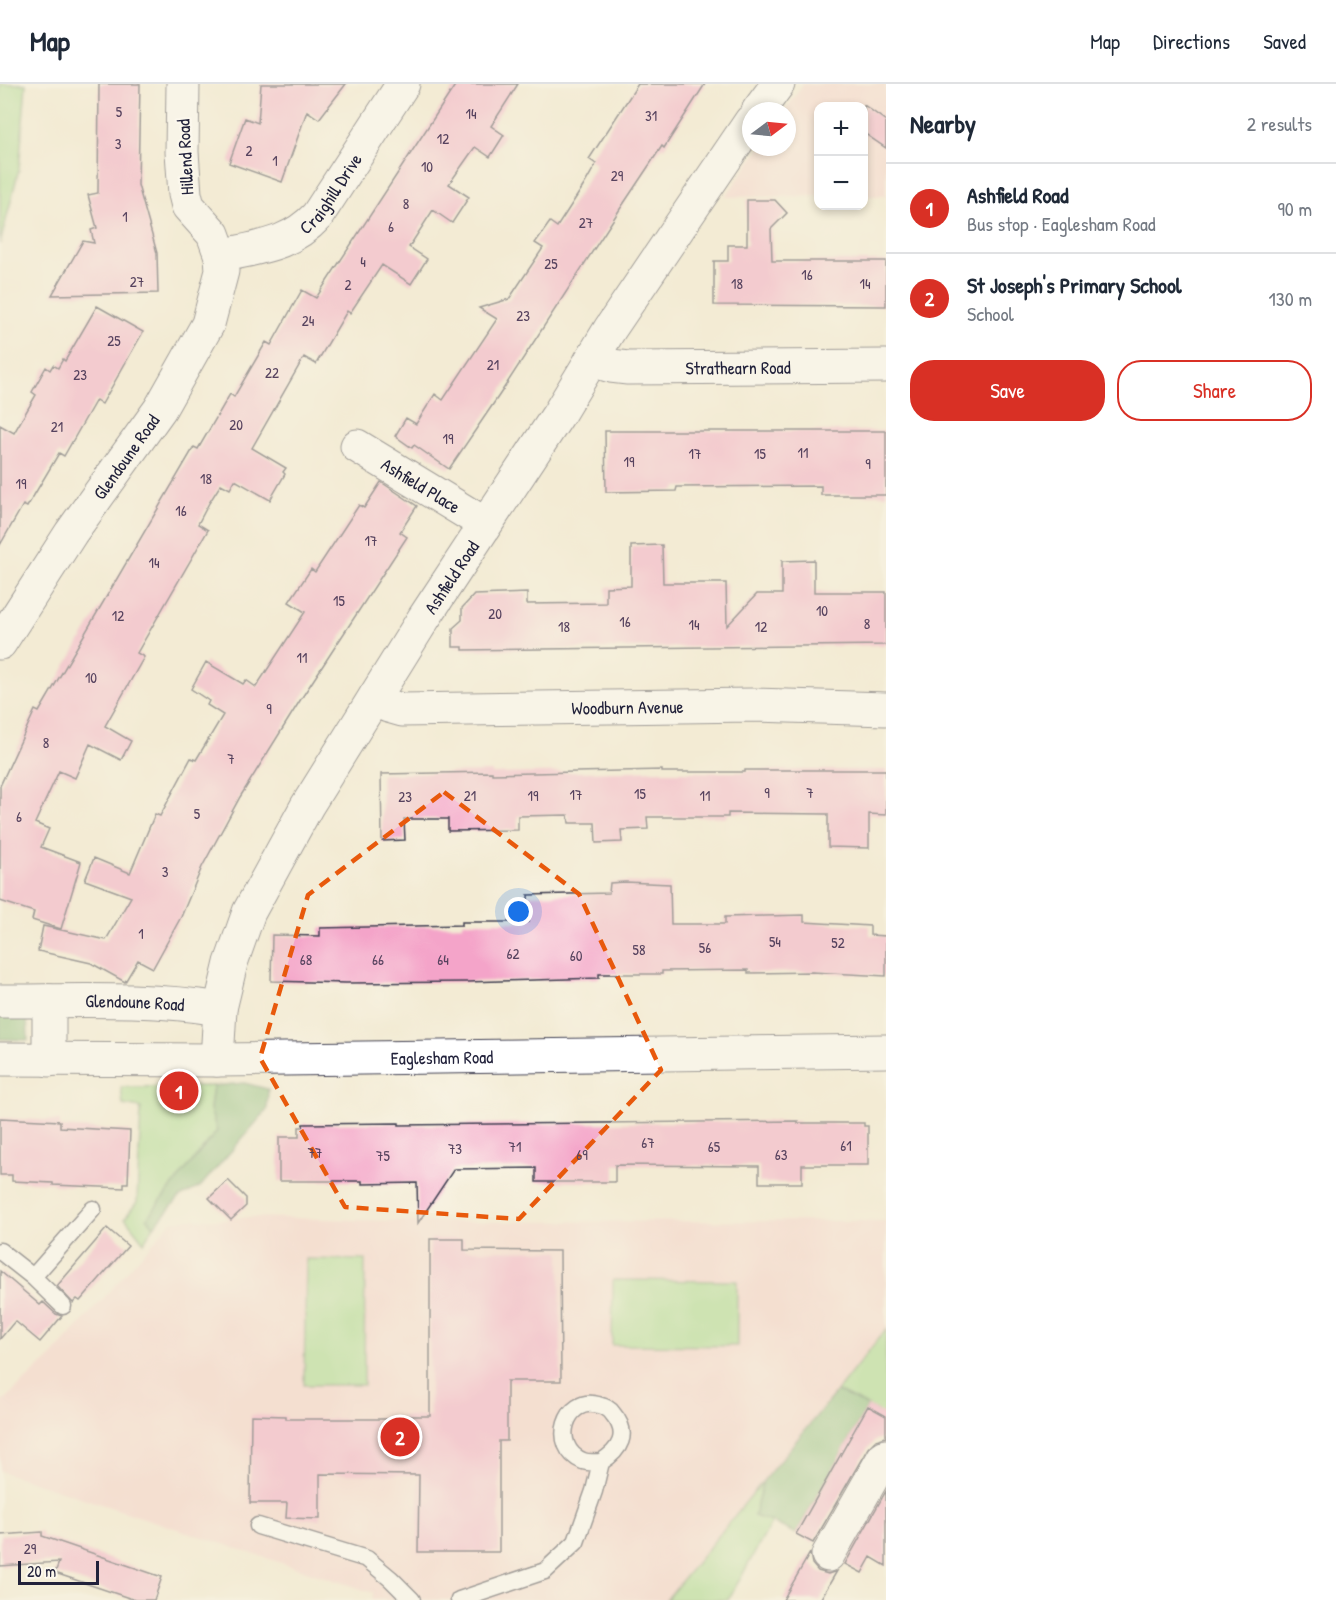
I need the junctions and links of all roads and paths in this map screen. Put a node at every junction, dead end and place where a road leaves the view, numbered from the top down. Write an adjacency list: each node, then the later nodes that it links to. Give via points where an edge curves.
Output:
1 (183, 84): 6 (street, Hillend Road, via 185,194 188,206 213,234)
2 (404, 84): 6 (street, Craighill Drive, via 308,225 291,238)
3 (778, 84): 4 (street)
4 (765, 102)
5 (742, 134): 7 (street, Ashfield Road)
6 (221, 256): 11 (street, Glendoune Road, via 222,271 208,324 183,369 160,409 71,533)
7 (591, 360): 8 (street, Strathearn Road, via 628,368); 10 (street, Ashfield Road)
8 (886, 366)
9 (357, 446): 10 (street, Ashfield Place)
10 (485, 524): 12 (street, Ashfield Road)
11 (0, 643)
12 (375, 697): 13 (street, Woodburn Avenue, via 402,710 752,705); 16 (street, Ashfield Road, via 307,806 249,912)
13 (886, 709)
14 (0, 1000): 15 (street, Glendoune Road)
15 (49, 1001): 16 (street, Glendoune Road, via 181,1002); 19 (street)
16 (220, 1009): 20 (street, Ashfield Road)
17 (886, 1051): 20 (street, Eaglesham Road)
18 (0, 1059): 19 (street, Eaglesham Road)
19 (50, 1060): 20 (street, Eaglesham Road)
20 (217, 1060)
21 (93, 1209): 23 (lane)
22 (0, 1251): 23 (lane)
23 (33, 1277): 24 (lane)
24 (63, 1306)
25 (886, 1456): 28 (street)
26 (601, 1462): 30 (lane, via 576,1542 545,1570)
27 (258, 1526): 29 (lane, via 367,1559)
28 (828, 1555)
29 (412, 1600)
30 (459, 1600)

